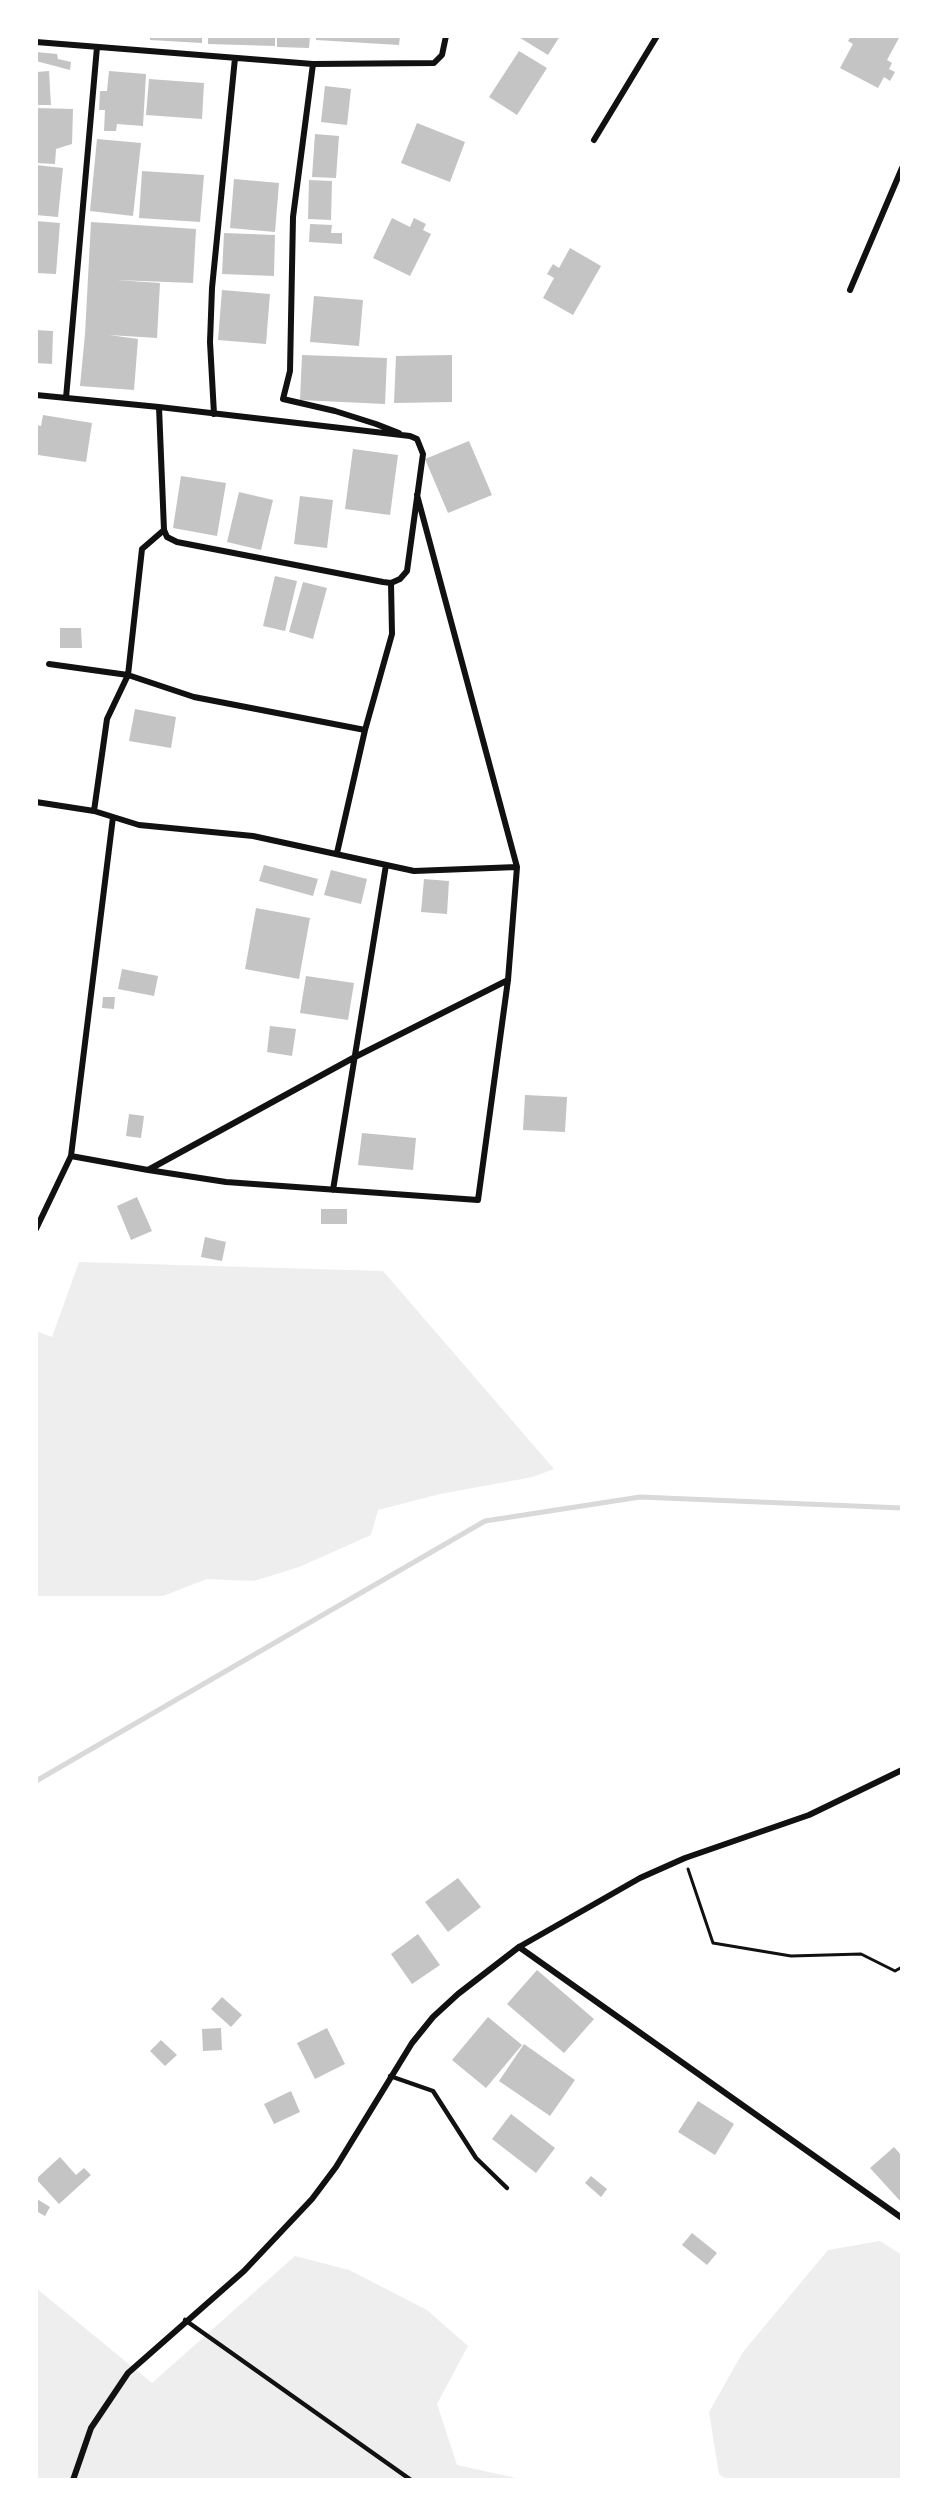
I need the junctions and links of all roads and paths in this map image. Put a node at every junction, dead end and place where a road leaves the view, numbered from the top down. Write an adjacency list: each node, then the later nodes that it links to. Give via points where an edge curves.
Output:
1 (446, 36): 6 (street, via 442,56 434,63)
2 (657, 36): 7 (street)
3 (36, 42): 4 (street)
4 (97, 47): 5 (street); 11 (street)
5 (235, 58): 6 (street); 13 (street, via 212,288)
6 (313, 64): 14 (street, via 293,217 290,371 283,399 335,411)
7 (594, 140)
8 (902, 168): 9 (street)
9 (850, 290)
10 (36, 395): 11 (street)
11 (66, 398): 12 (street)
12 (159, 407): 13 (street); 16 (street)
13 (214, 414): 14 (street)
14 (402, 435): 15 (street, via 417,440 423,454)
15 (417, 495): 17 (street, via 407,571); 26 (street)
16 (164, 530): 17 (street, via 167,537 177,542); 19 (street, via 142,549)
17 (391, 582): 20 (street, via 392,634)
18 (49, 664): 19 (street)
19 (128, 675): 20 (street, via 194,697); 22 (street, via 107,719)
20 (365, 729): 24 (street)
21 (36, 802): 22 (street)
22 (94, 811): 23 (street)
23 (113, 817): 24 (street, via 139,825 253,836); 29 (street)
24 (337, 853): 25 (street)
25 (386, 865): 26 (street, via 414,871); 28 (street)
26 (517, 867): 27 (street)
27 (508, 980): 28 (street); 31 (street, via 478,1200)
28 (353, 1058): 30 (street); 31 (street)
29 (71, 1156): 30 (street); 32 (street)
30 (148, 1170): 31 (street, via 226,1182)
31 (333, 1190)
32 (36, 1229)
33 (902, 1770): 34 (street, via 809,1815)
34 (685, 1858): 35 (street, via 640,1878); 36 (path, via 713,1942 790,1956 861,1954 895,1971)
35 (519, 1947): 37 (street, via 433,2017); 39 (street)
36 (902, 1968)
37 (390, 2076): 38 (lane, via 434,2091 476,2158); 40 (street, via 336,2167 312,2199 244,2271)
38 (507, 2188)
39 (902, 2218)
40 (185, 2320): 41 (street, via 128,2373 91,2428); 42 (lane)
41 (73, 2480)
42 (411, 2480)

